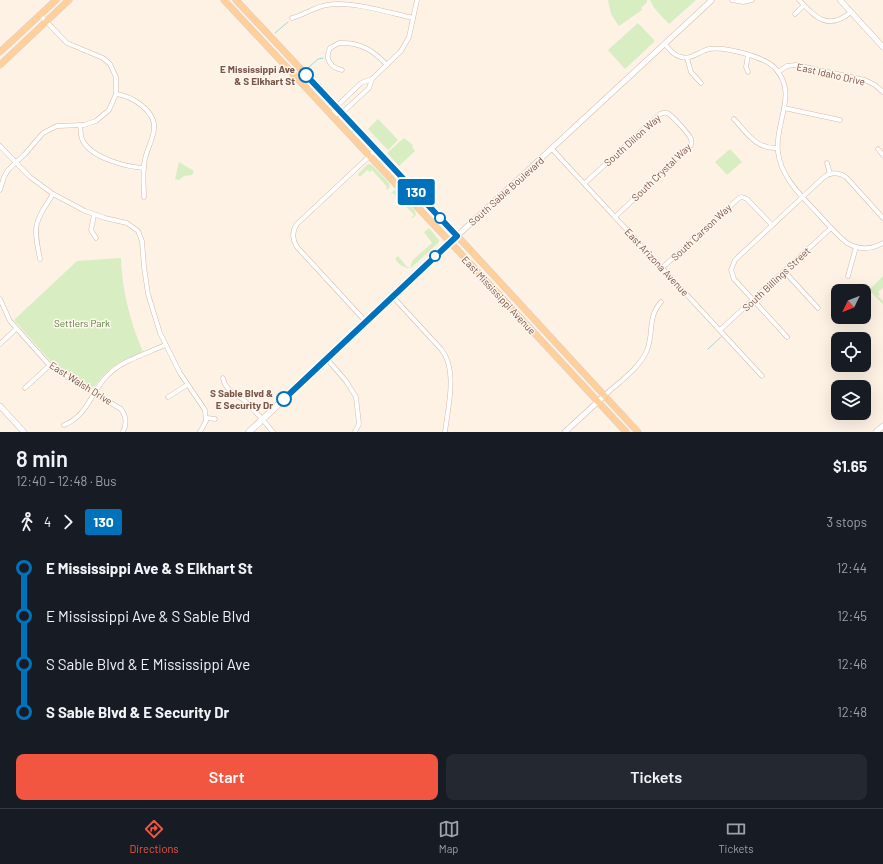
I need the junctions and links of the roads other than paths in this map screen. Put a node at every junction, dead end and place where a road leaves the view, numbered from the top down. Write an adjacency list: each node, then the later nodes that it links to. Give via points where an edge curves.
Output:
1 (56, 0): 14 (main road)
2 (69, 0): 17 (main road)
3 (224, 0): 35 (main road, East Mississippi Avenue)
4 (236, 0): 32 (main road, East Mississippi Avenue)
5 (417, 0): 16 (street)
6 (712, 0): 19 (street, South Sable Boulevard)
7 (732, 0): 8 (street)
8 (752, 0)
9 (799, 0): 11 (street)
10 (840, 0): 12 (street)
11 (804, 5): 12 (street, via 816,17 832,21 841,20); 13 (street)
12 (851, 12): 18 (street)
13 (795, 14)
14 (40, 15): 17 (street); 20 (main road)
15 (292, 18): 16 (street, via 324,5 341,4)
16 (413, 18): 24 (street, via 404,46)
17 (46, 22): 23 (main road); 31 (street, via 67,43 107,61 116,77)
18 (882, 43)
19 (665, 44): 22 (street, via 677,56); 42 (street, South Sable Boulevard)
20 (0, 52)
21 (748, 55): 22 (street, via 716,49 706,50); 26 (street); 27 (street, via 764,60)
22 (688, 58): 29 (street, via 691,72)
23 (0, 65)
24 (387, 65): 25 (street, via 370,50 339,43 330,48 328,57 334,67); 28 (street)
25 (342, 70)
26 (748, 72)
27 (778, 72): 30 (street, East Idaho Drive, via 787,66 796,65 860,79); 33 (street, via 786,89)
28 (372, 79): 32 (street, via 361,83); 34 (street, via 369,88)
29 (701, 83)
30 (883, 92)
31 (116, 94): 38 (street, via 104,115 96,121); 49 (street, via 137,101 152,119 154,131 144,160)
32 (336, 107): 34 (main road, East Mississippi Avenue); 35 (street)
33 (784, 108): 37 (street); 41 (street)
34 (342, 113): 35 (street); 44 (main road, East Mississippi Avenue)
35 (332, 115): 46 (main road, East Mississippi Avenue)
36 (734, 119): 41 (street, via 759,145)
37 (840, 120)
38 (80, 125): 47 (street, via 61,125 48,130); 49 (street, via 83,141 94,152 112,161)
39 (680, 126): 51 (street, South Dillon Way, via 668,113 660,114); 57 (street, South Crystal Way, via 692,141 691,145)
40 (0, 146): 47 (street)
41 (777, 148): 55 (street, via 787,176)
42 (552, 149): 51 (street, East Arizona Avenue); 63 (street, South Sable Boulevard)
43 (878, 149): 45 (street)
44 (376, 150): 46 (street); 63 (main road, East Mississippi Avenue)
45 (883, 155)
46 (370, 156): 65 (main road, East Mississippi Avenue); 77 (street, via 297,224 293,232 293,240 299,250)
47 (16, 163): 52 (street, via 6,173); 53 (street)
48 (827, 163): 50 (street)
49 (144, 168): 54 (street)
50 (830, 174): 55 (street); 58 (street, via 846,177)
51 (584, 184): 57 (street, East Arizona Avenue)
52 (0, 190)
53 (53, 194): 56 (street); 68 (street, via 36,225)
54 (144, 197)
55 (803, 197): 59 (street); 61 (street)
56 (94, 215): 62 (street, via 127,223); 64 (street, via 90,230)
57 (615, 217): 69 (street, East Arizona Avenue)
58 (883, 218)
59 (772, 225): 69 (street, South Carson Way, via 745,198 739,198); 74 (street, via 736,258 732,266 731,273 734,279)
60 (142, 227): 62 (street)
61 (831, 228): 67 (street, via 842,240); 70 (street, South Billings Street)
62 (138, 231): 82 (street, via 142,241 148,294)
63 (457, 236): 65 (main road, South Sable Boulevard); 90 (main road, East Mississippi Avenue)
64 (96, 238)
65 (450, 242): 72 (main road, South Sable Boulevard); 92 (main road, East Mississippi Avenue)
66 (883, 244): 67 (street, via 871,248)
67 (856, 247): 71 (street)
68 (40, 258)
69 (662, 268): 79 (street, East Arizona Avenue)
70 (784, 271): 74 (street, South Billings Street); 76 (street)
71 (848, 276)
72 (393, 297): 77 (main road, South Sable Boulevard); 105 (street, via 447,357 451,376)
73 (0, 299): 78 (street, East Walsh Drive)
74 (752, 300): 79 (street, South Billings Street); 80 (street)
75 (660, 302): 90 (street, via 653,315 649,346 645,356)
76 (818, 308)
77 (366, 322): 83 (main road, South Sable Boulevard)
78 (16, 329): 81 (street); 84 (street, East Walsh Drive)
79 (720, 330): 85 (street, East Arizona Avenue)
80 (787, 337)
81 (0, 344)
82 (165, 345): 87 (street); 89 (street, via 115,368)
83 (327, 359): 96 (main road, South Sable Boulevard); 104 (street, via 356,397 359,424)
84 (50, 365): 88 (street); 89 (street, East Walsh Drive)
85 (762, 376)
86 (223, 378): 96 (street, via 230,390 246,402)
87 (187, 385): 91 (street); 94 (street, via 204,407)
88 (25, 388)
89 (94, 393): 97 (street, via 83,413); 100 (street, East Walsh Drive, via 121,409 126,420)
90 (604, 396): 92 (street); 108 (main road, East Mississippi Avenue)
91 (168, 398)
92 (598, 402): 106 (street); 107 (main road, East Mississippi Avenue)
93 (0, 406): 99 (street)
94 (206, 418): 95 (street); 101 (street)
95 (215, 419)
96 (262, 420): 102 (main road, South Sable Boulevard); 103 (street)
97 (64, 425)
98 (883, 426): 109 (street)
99 (24, 432)
100 (123, 432)
101 (200, 432)
102 (249, 432)
103 (273, 432)
104 (355, 432)
105 (445, 432)
106 (565, 432)
107 (626, 432)
108 (638, 432)
109 (876, 432)

